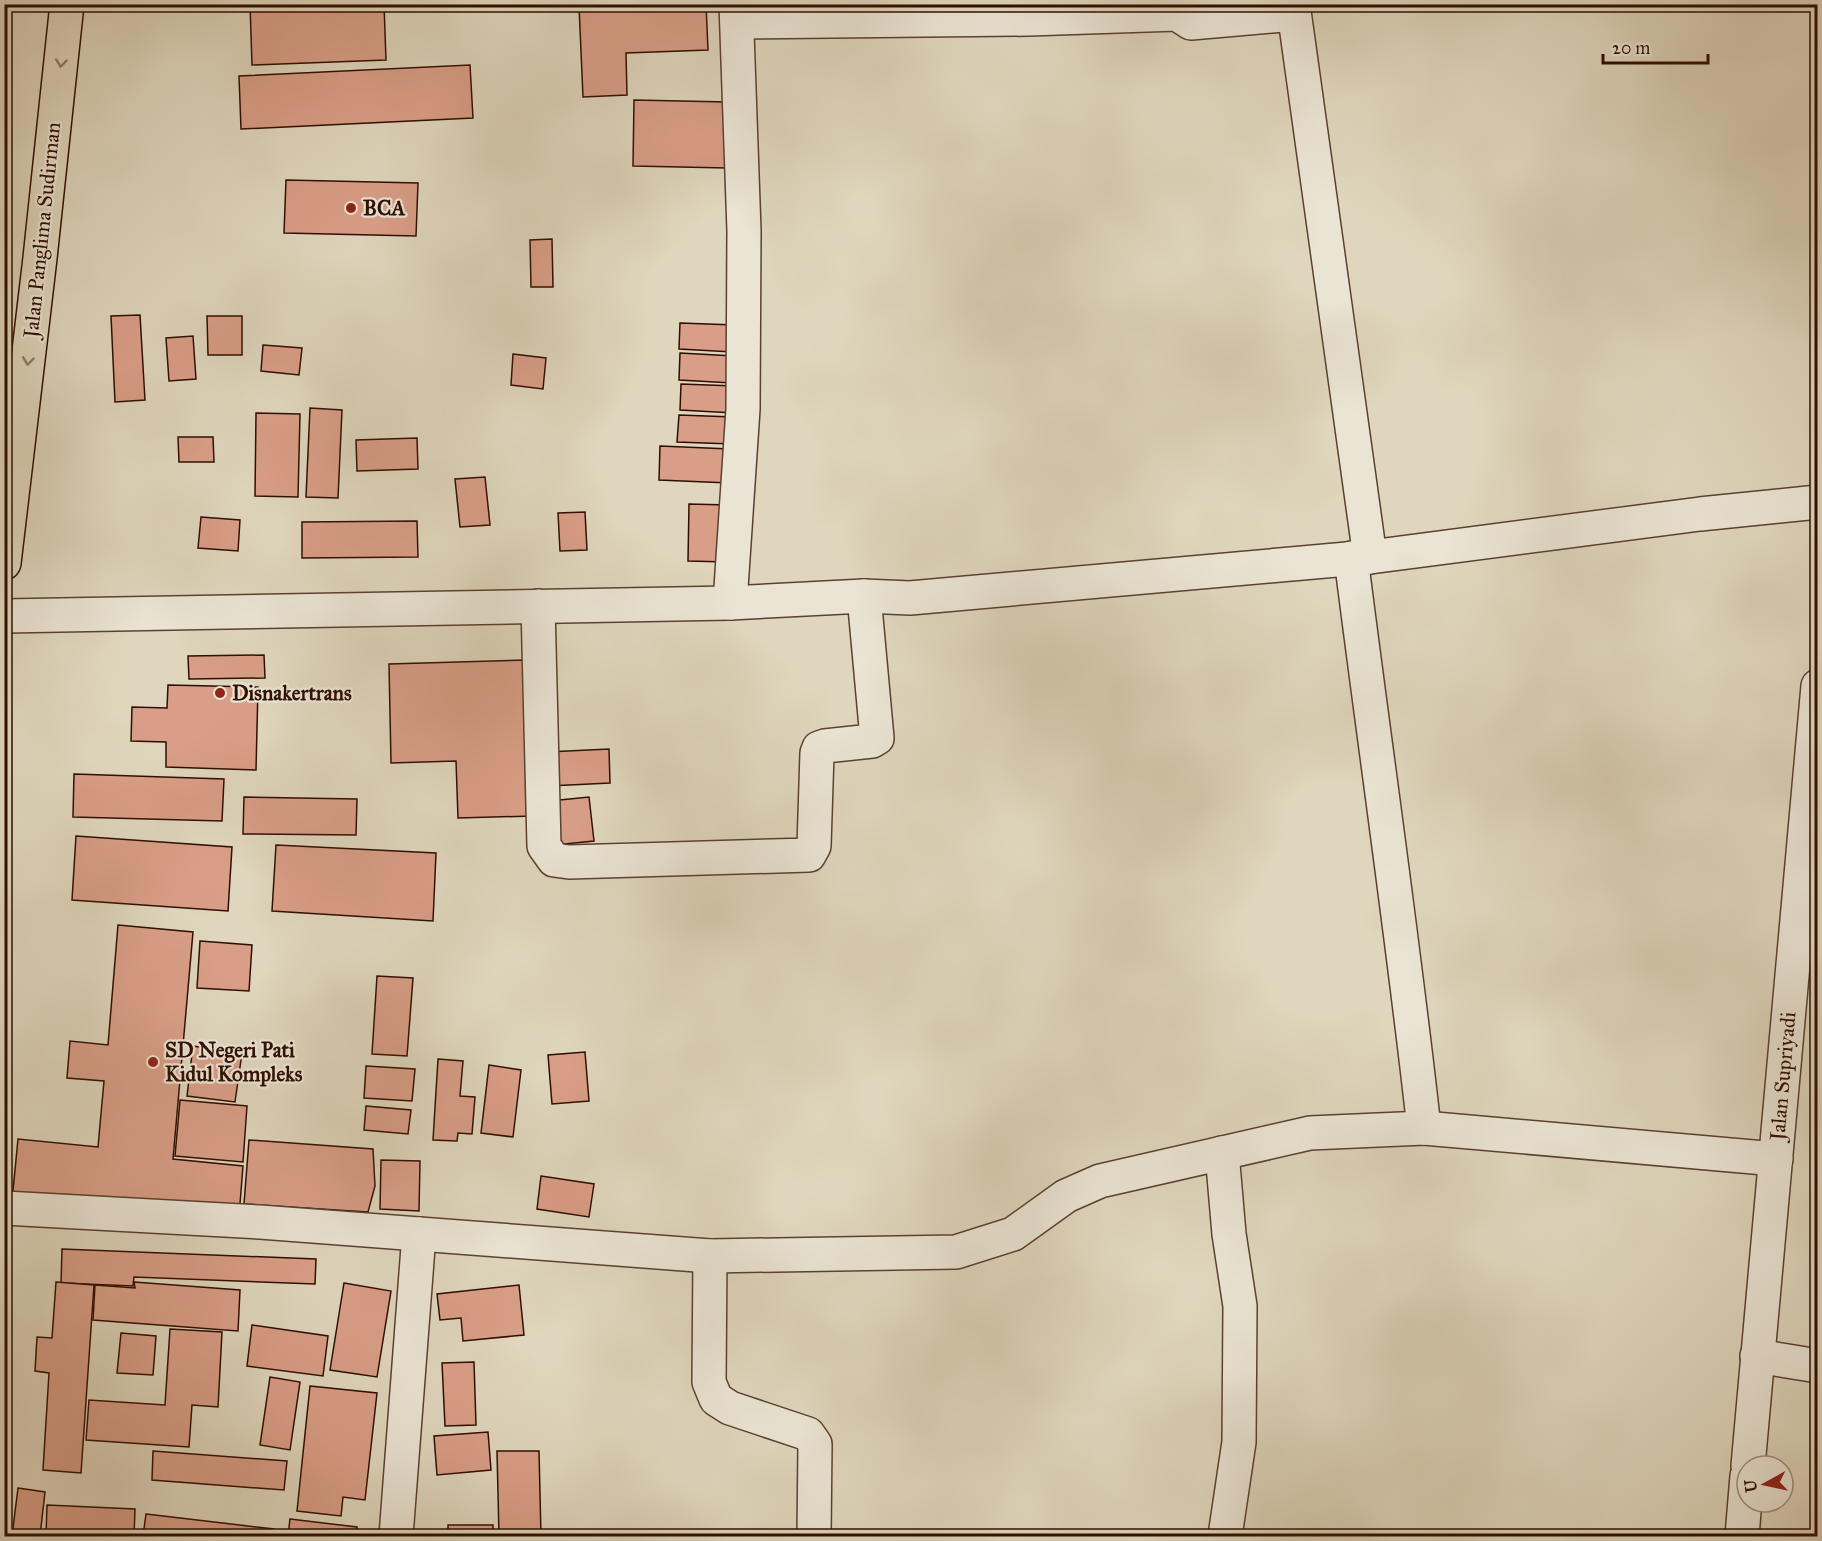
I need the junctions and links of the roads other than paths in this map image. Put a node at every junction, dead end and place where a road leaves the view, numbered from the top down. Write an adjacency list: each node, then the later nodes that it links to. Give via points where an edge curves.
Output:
1 (67, 4): 6 (main road, Jalan Panglima Sudirman, one-way to 6)
2 (1293, 9): 3 (street, via 1191,22 1177,14 1029,19); 5 (street)
3 (737, 13): 8 (street, via 744,231 743,397)
4 (1818, 502): 5 (street)
5 (1360, 558): 7 (street, via 910,598); 12 (street, via 1384,818)
6 (4, 562)
7 (864, 596): 8 (street); 9 (street, via 877,738 819,748 816,753 814,846 808,855 554,860 544,846)
8 (730, 603): 9 (street)
9 (538, 606): 10 (street)
10 (4, 616)
11 (1818, 686): 14 (street, Jalan Supriyadi)
12 (1424, 1128): 13 (street, via 1310,1133); 14 (street)
13 (1222, 1154): 17 (street, via 1100,1180 1066,1196 1012,1234 956,1252); 24 (street, via 1240,1306 1239,1442)
14 (1776, 1159): 18 (street, Jalan Supriyadi)
15 (4, 1208): 16 (street)
16 (419, 1234): 17 (street); 22 (street)
17 (710, 1256): 23 (street, via 709,1382 716,1399 730,1408 808,1434 815,1444)
18 (1757, 1356): 19 (street); 20 (street, Jalan Supriyadi)
19 (1818, 1366)
20 (1749, 1454)
21 (1744, 1514): 25 (street)
22 (396, 1536)
23 (814, 1536)
24 (1225, 1536)
25 (1742, 1536)

